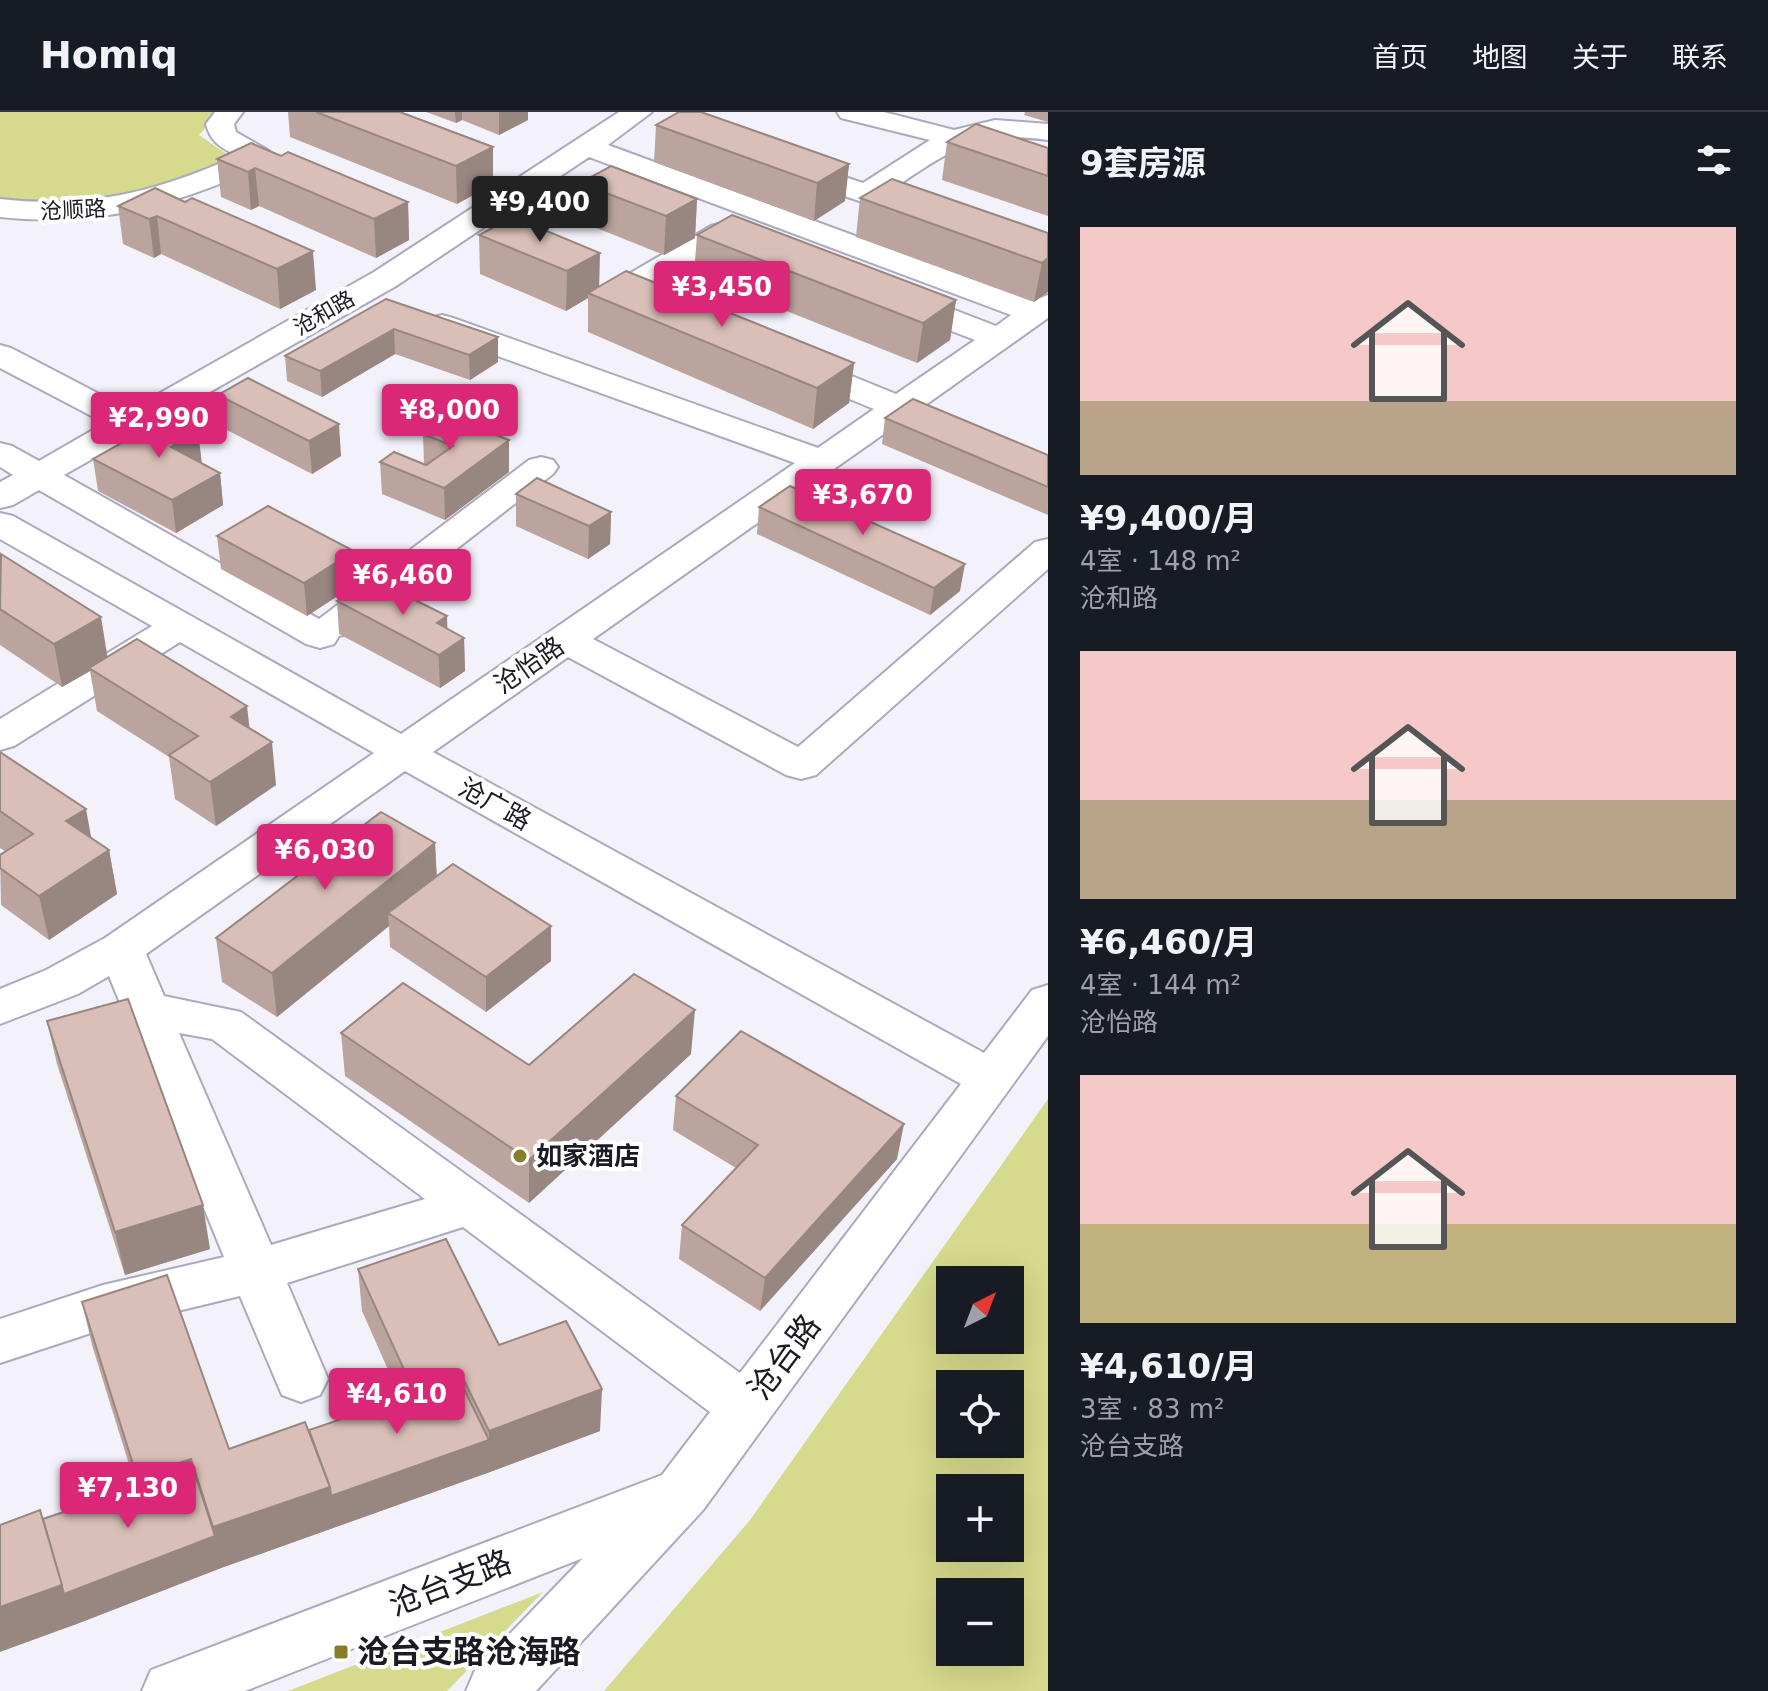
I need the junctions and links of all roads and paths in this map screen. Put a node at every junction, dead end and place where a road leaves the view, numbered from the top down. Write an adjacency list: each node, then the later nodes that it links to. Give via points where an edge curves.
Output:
1 (229, 112): 7 (street, via 220,124 223,136)
2 (638, 112): 6 (street, 沧和路)
3 (851, 112): 5 (street)
4 (1048, 132): 5 (street, via 986,127)
5 (954, 138): 10 (street)
6 (588, 147): 14 (street, 沧和路); 18 (street)
7 (259, 157): 9 (street); 11 (street, 沧顺路, via 139,204 90,213)
8 (763, 159): 10 (street)
9 (288, 169)
10 (866, 194): 12 (street)
11 (0, 208)
12 (950, 224)
13 (418, 226): 14 (street)
14 (447, 238): 17 (street, 沧和路)
15 (781, 254): 19 (street, via 722,232 621,292)
16 (868, 288): 20 (street)
17 (357, 294): 24 (street, 沧和路); 27 (street)
18 (1042, 308): 20 (street, 沧怡路)
19 (679, 316)
20 (999, 338): 23 (street, 沧怡路)
21 (767, 353): 23 (street)
22 (0, 355): 24 (street)
23 (898, 408): 25 (street); 27 (street, 沧怡路)
24 (130, 423): 29 (street, 沧和路)
25 (943, 425)
26 (0, 453): 29 (street)
27 (822, 461): 35 (street, 沧怡路)
28 (541, 467): 34 (street)
29 (38, 475): 30 (street, 沧和路); 34 (street)
30 (0, 497)
31 (0, 524): 33 (street, 沧广路)
32 (1048, 550): 35 (street, via 801,766)
33 (179, 626): 36 (street, 沧广路); 37 (street)
34 (320, 636): 36 (street)
35 (566, 640): 38 (street, 沧怡路)
36 (267, 676): 38 (street, 沧广路)
37 (0, 737)
38 (404, 753): 39 (street, 沧怡路); 43 (street, 沧广路)
39 (121, 949): 41 (street, 沧怡路, via 62,982); 42 (street)
40 (1048, 1002): 43 (street, 沧台路)
41 (0, 1007)
42 (147, 1010): 44 (street, via 225,1024); 45 (street)
43 (992, 1079): 48 (street, 沧台路)
44 (470, 1205): 45 (street); 48 (street)
45 (256, 1271): 46 (street, via 103,1307); 47 (street)
46 (0, 1341)
47 (301, 1379)
48 (746, 1408): 49 (street, 沧台路)
49 (683, 1492): 50 (street, 沧台支路); 51 (street, 沧台路)
50 (172, 1691)
51 (496, 1691)

